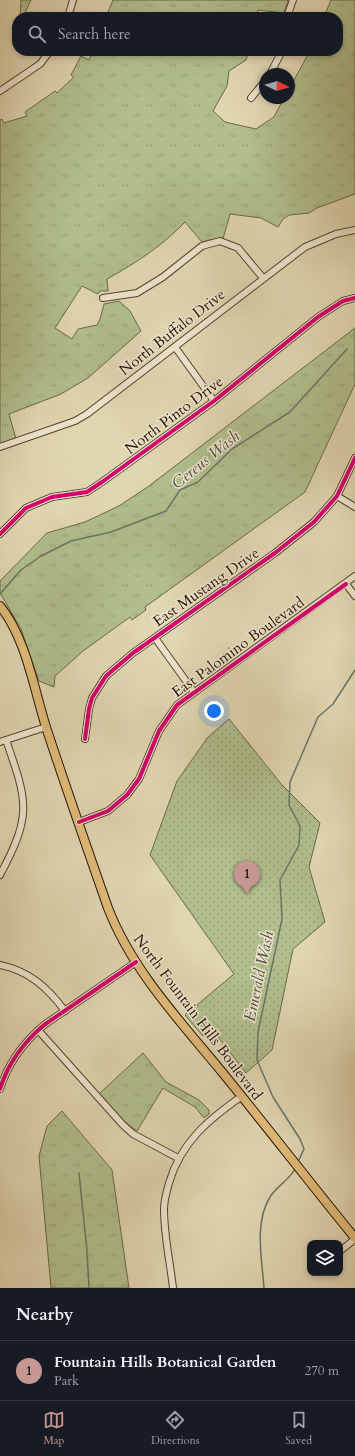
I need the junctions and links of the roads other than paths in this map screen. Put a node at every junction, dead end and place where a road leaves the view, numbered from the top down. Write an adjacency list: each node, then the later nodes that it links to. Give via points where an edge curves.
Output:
1 (73, 0): 3 (street)
2 (293, 0): 4 (street)
3 (69, 12)
4 (289, 12)
5 (46, 56): 9 (street, via 36,68)
6 (279, 56): 7 (street)
7 (273, 68)
8 (259, 88): 10 (street)
9 (0, 91)
10 (251, 98)
11 (355, 230): 12 (street, North Buffalo Drive, via 316,241)
12 (263, 278): 13 (street, via 238,248 220,241 202,246 163,277 137,293); 15 (street, North Buffalo Drive)
13 (104, 298)
14 (355, 298): 16 (street, North Pinto Drive, via 343,301 318,317)
15 (176, 347): 16 (street); 17 (street, North Buffalo Drive, via 75,421)
16 (214, 401): 21 (street, North Pinto Drive, via 87,492 52,497 26,508)
17 (0, 447)
18 (355, 458): 19 (street, East Mustang Drive)
19 (337, 496): 20 (street); 26 (street, East Mustang Drive, via 300,534)
20 (355, 507)
21 (0, 533)
22 (355, 576): 23 (street, East Palomino Boulevard)
23 (346, 584): 24 (street); 27 (street, East Palomino Boulevard)
24 (355, 596)
25 (0, 606): 28 (main road, North Fountain Hills Boulevard, via 17,637)
26 (155, 638): 27 (street); 29 (street, East Mustang Drive, via 115,667 99,686 89,709)
27 (194, 692): 31 (street, East Palomino Boulevard, via 166,719 139,779 127,795 108,811)
28 (46, 726): 30 (street); 31 (main road, North Fountain Hills Boulevard)
29 (85, 739)
30 (3, 741): 32 (street, via 23,792 24,816 17,842)
31 (79, 822): 33 (main road, North Fountain Hills Boulevard, via 114,926)
32 (0, 875)
33 (136, 962): 35 (street); 38 (main road, North Fountain Hills Boulevard)
34 (0, 965): 35 (street, via 17,969 38,981)
35 (65, 1011): 36 (street)
36 (38, 1030): 37 (street, via 14,1058); 39 (street, via 122,1125 133,1134)
37 (0, 1089)
38 (242, 1096): 39 (street, via 197,1131); 40 (main road, North Fountain Hills Boulevard)
39 (178, 1158): 42 (street, via 164,1208)
40 (355, 1239): 41 (street)
41 (343, 1249)
42 (173, 1288)

